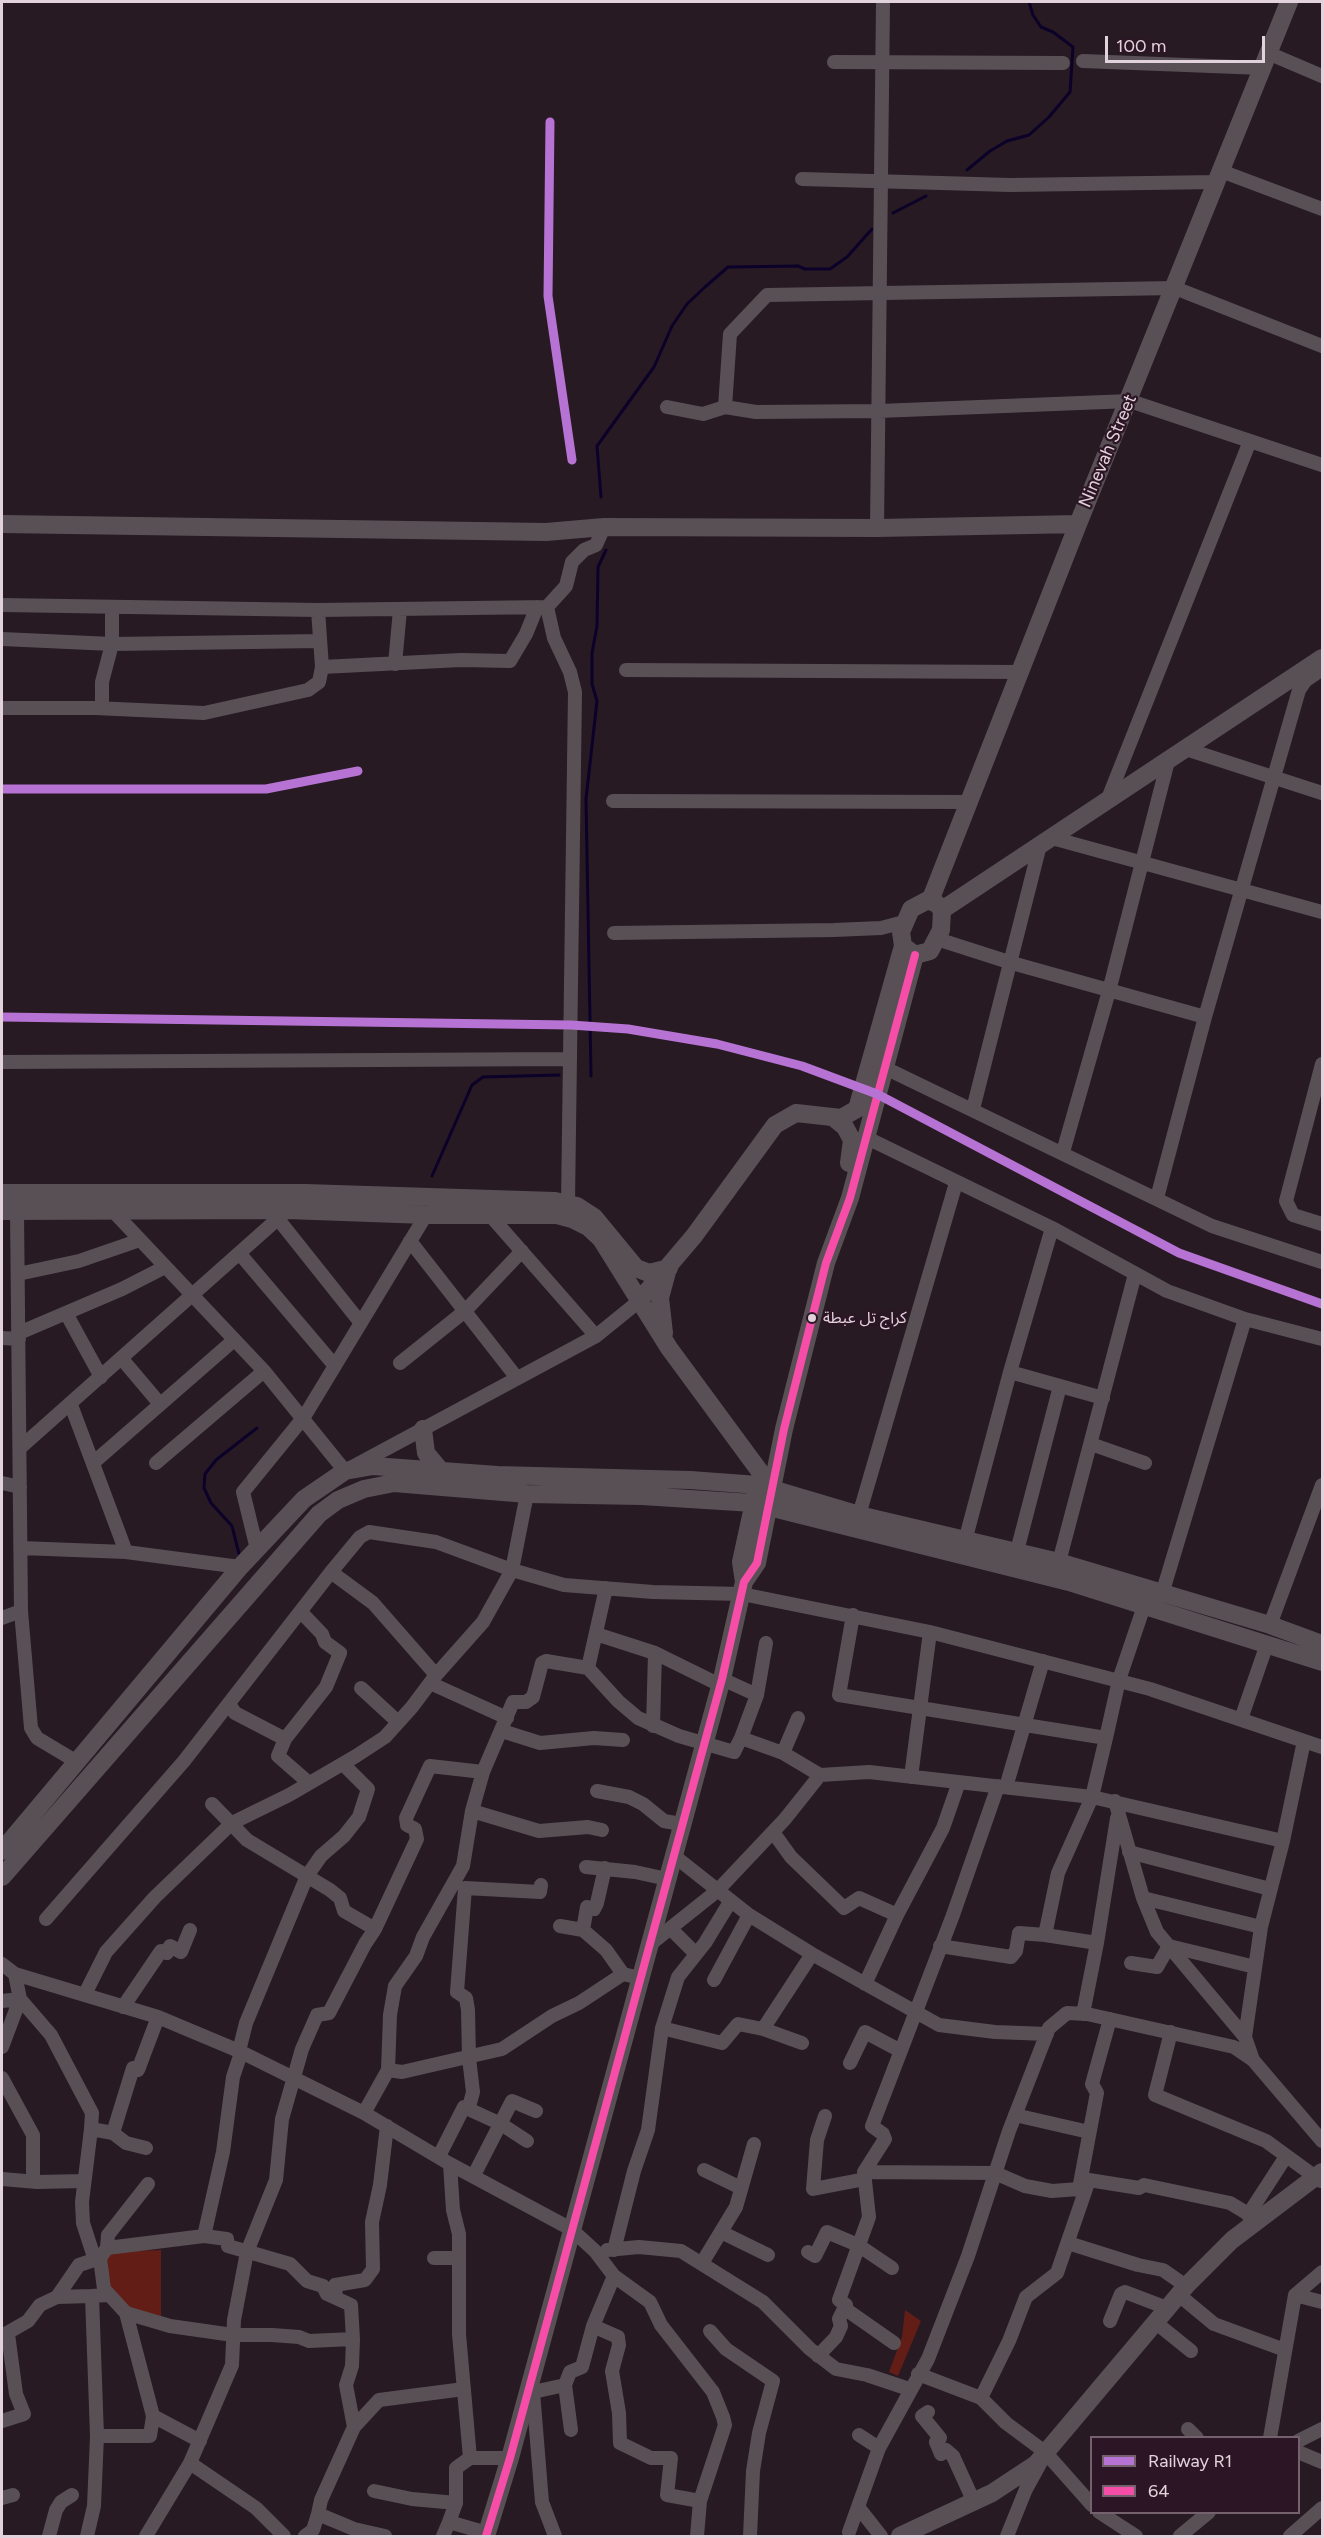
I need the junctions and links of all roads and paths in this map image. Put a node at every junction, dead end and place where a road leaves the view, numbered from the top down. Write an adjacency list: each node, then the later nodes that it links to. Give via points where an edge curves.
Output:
1 (883, 2): 6 (street)
2 (1289, 2): 3 (main road, Ninevah Street)
3 (1265, 60): 4 (street); 8 (street); 9 (main road, Ninevah Street)
4 (1083, 61)
5 (834, 62): 6 (street)
6 (883, 63): 7 (street); 11 (street)
7 (1063, 63)
8 (1323, 76)
9 (1219, 176): 11 (street, via 1010,185); 12 (street); 13 (main road, Ninevah Street)
10 (802, 179): 11 (street)
11 (881, 182): 14 (street)
12 (1323, 209)
13 (1175, 288): 14 (street); 15 (street); 16 (main road, Ninevah Street)
14 (879, 295): 18 (street, via 766,296 730,334); 19 (street)
15 (1323, 346)
16 (1130, 401): 19 (street); 20 (street); 23 (main road, Ninevah Street)
17 (667, 407): 18 (street, via 703,414)
18 (725, 407): 19 (street, via 756,412)
19 (879, 411): 25 (street)
20 (1250, 441): 21 (street); 47 (street)
21 (1323, 465)
22 (2, 524): 24 (main road, via 546,532)
23 (1078, 524): 25 (main road); 39 (main road, Ninevah Street)
24 (604, 527): 25 (main road); 28 (street, via 596,545 572,562 566,586)
25 (877, 528)
26 (2, 605): 27 (street)
27 (112, 607): 29 (street); 33 (street)
28 (542, 607): 30 (street); 35 (street, via 510,661); 61 (street, via 575,692)
29 (318, 610): 30 (street); 32 (street)
30 (400, 610): 35 (street)
31 (2, 639): 33 (street)
32 (320, 641): 33 (street); 36 (street)
33 (112, 644): 41 (street, via 102,682)
34 (1323, 658): 42 (main road)
35 (395, 664): 36 (street)
36 (322, 667): 41 (street, via 319,682 308,690 204,713)
37 (1323, 669): 44 (street, via 1301,687)
38 (626, 670): 39 (street)
39 (1022, 672): 48 (main road, Ninevah Street)
40 (2, 708): 41 (street)
41 (102, 708)
42 (1186, 749): 43 (main road); 44 (street)
43 (1168, 761): 47 (main road); 50 (street)
44 (1274, 779): 45 (street); 51 (street)
45 (1323, 793)
46 (612, 801): 48 (street)
47 (1107, 801): 49 (main road)
48 (970, 802): 52 (main road, Ninevah Street)
49 (1046, 842): 50 (street); 52 (main road); 58 (street)
50 (1142, 864): 51 (street); 59 (street)
51 (1241, 891): 53 (street); 60 (street)
52 (936, 906): 54 (main road, via 914,906); 56 (main road, via 942,925)
53 (1323, 912)
54 (904, 922): 55 (street, via 881,928 834,930); 57 (main road, via 900,938)
55 (614, 933)
56 (937, 939): 57 (main road, via 930,951); 58 (street)
57 (909, 951): 64 (main road); 66 (main road, via 860,1103 847,1116)
58 (1012, 963): 59 (street); 65 (street)
59 (1109, 991): 60 (street); 68 (street)
60 (1205, 1017): 72 (street)
61 (570, 1059): 62 (street); 73 (street)
62 (2, 1062)
63 (1323, 1064): 81 (street, via 1286,1202 1293,1215)
64 (883, 1067): 65 (street); 67 (main road)
65 (973, 1109): 68 (street)
66 (834, 1118): 76 (main road, via 849,1133 853,1147 842,1194); 89 (main road, via 796,1113 775,1125)
67 (865, 1137): 69 (street); 76 (main road)
68 (1063, 1152): 72 (street)
69 (956, 1183): 82 (street); 131 (street)
70 (2, 1193): 71 (main road)
71 (305, 1193): 73 (main road); 78 (street)
72 (1157, 1198): 87 (street, via 1212,1226)
73 (568, 1203): 80 (main road)
74 (112, 1210): 75 (main road); 78 (main road); 83 (street)
75 (9, 1212): 90 (street)
76 (843, 1212): 129 (main road)
77 (489, 1214): 79 (main road); 80 (main road, via 557,1215); 85 (street)
78 (283, 1215): 79 (main road); 86 (street); 97 (street)
79 (426, 1215): 84 (street)
80 (591, 1222): 89 (main road, via 636,1268 656,1273); 93 (main road)
81 (1323, 1224)
82 (1052, 1228): 91 (street); 108 (street)
83 (140, 1240): 88 (street); 90 (street, via 79,1261)
84 (410, 1241): 94 (street); 97 (street)
85 (522, 1251): 94 (street); 99 (street)
86 (240, 1254): 92 (street); 106 (street)
87 (1323, 1262)
88 (165, 1267): 92 (street); 95 (street)
89 (669, 1268): 93 (main road); 103 (main road, via 660,1308)
90 (18, 1274): 98 (street)
91 (1135, 1274): 96 (street, via 1167,1291); 112 (street)
92 (192, 1295): 102 (street); 104 (street)
93 (638, 1302): 99 (street); 103 (main road)
94 (465, 1311): 105 (street); 110 (street)
95 (66, 1313): 98 (street); 109 (street)
96 (1245, 1319): 101 (street); 144 (street)
97 (360, 1323): 106 (street)
98 (19, 1336): 100 (street); 118 (street)
99 (596, 1336): 110 (street)
100 (2, 1338)
101 (1323, 1339)
102 (234, 1340): 107 (street); 113 (street)
103 (669, 1348): 129 (main road)
104 (122, 1359): 109 (street); 113 (street)
105 (400, 1363)
106 (335, 1366): 115 (street)
107 (264, 1371): 115 (street); 120 (street)
108 (1010, 1372): 111 (street); 133 (street)
109 (101, 1377): 114 (street)
110 (517, 1378): 116 (street)
111 (1060, 1386): 112 (street); 136 (street)
112 (1103, 1398): 117 (street)
113 (159, 1404): 119 (street)
114 (71, 1405): 118 (street); 119 (street)
115 (304, 1417): 122 (street); 135 (street, via 243,1492)
116 (423, 1429): 122 (street); 123 (main road, via 426,1453)
117 (1091, 1444): 121 (street); 138 (street)
118 (21, 1448): 126 (street)
119 (93, 1463): 137 (street)
120 (156, 1463)
121 (1145, 1463)
122 (345, 1470): 123 (main road, via 373,1466); 135 (main road, via 304,1499)
123 (441, 1471): 127 (main road)
124 (3, 1481): 126 (street)
125 (1323, 1485): 150 (street)
126 (20, 1487): 134 (street)
127 (643, 1488): 128 (main road); 129 (main road); 130 (main road)
128 (527, 1494): 140 (street); 206 (main road, via 394,1483 338,1500 319,1514)
129 (763, 1495): 130 (main road); 131 (main road); 132 (main road); 143 (main road, via 758,1563); 145 (main road)
130 (721, 1500): 132 (main road, via 734,1513)
131 (859, 1515): 133 (main road)
132 (745, 1538): 143 (main road, via 740,1568)
133 (965, 1540): 136 (main road)
134 (21, 1548): 137 (street); 146 (street)
135 (257, 1549): 139 (main road)
136 (1017, 1551): 138 (main road)
137 (126, 1552): 139 (street)
138 (1059, 1562): 144 (main road)
139 (240, 1567): 182 (main road)
140 (512, 1570): 141 (street, via 436,1542 369,1532 360,1537); 142 (street, via 564,1585); 160 (street, via 483,1622)
141 (331, 1572): 147 (street); 160 (street, via 373,1603)
142 (606, 1588): 143 (street); 152 (street)
143 (743, 1588): 148 (street); 162 (main road)
144 (1162, 1594): 150 (main road)
145 (1144, 1606): 154 (main road); 161 (street)
146 (21, 1611): 149 (street); 182 (street, via 31,1728 37,1738)
147 (301, 1612): 165 (street); 176 (street, via 325,1642 340,1653 326,1687)
148 (853, 1616): 151 (street); 166 (street, via 839,1695)
149 (2, 1618)
150 (1270, 1625): 155 (main road)
151 (930, 1632): 157 (street); 166 (street)
152 (596, 1634): 156 (street); 159 (street)
153 (766, 1643): 164 (street)
154 (1266, 1644): 158 (main road); 169 (street)
155 (1323, 1644)
156 (655, 1653): 162 (street); 172 (street)
157 (1043, 1661): 161 (street); 171 (street)
158 (1323, 1662)
159 (588, 1668): 167 (street, via 542,1663 533,1697 526,1702 513,1702); 172 (street, via 618,1701)
160 (433, 1679): 167 (street); 170 (street)
161 (1119, 1680): 169 (street); 175 (street)
162 (721, 1682): 164 (street); 179 (main road)
163 (361, 1688): 170 (street)
164 (757, 1695): 174 (street)
165 (229, 1704): 176 (street, via 235,1713); 215 (street)
166 (920, 1708): 171 (street); 186 (street)
167 (507, 1718): 173 (street)
168 (798, 1718): 181 (street)
169 (1241, 1719): 178 (street)
170 (398, 1722): 183 (street, via 385,1737)
171 (1024, 1725): 175 (street); 189 (street)
172 (653, 1726): 179 (street)
173 (502, 1731): 177 (street, via 540,1743 594,1738); 184 (street)
174 (741, 1738): 179 (street, via 734,1752); 181 (street)
175 (1106, 1738): 191 (street)
176 (285, 1739): 188 (street, via 278,1756)
177 (623, 1740)
178 (1304, 1741): 180 (street); 199 (street)
179 (704, 1744): 196 (main road)
180 (1323, 1747)
181 (783, 1753): 185 (street)
182 (77, 1762): 200 (main road)
183 (343, 1764): 188 (street); 205 (street, via 368,1790 359,1817)
184 (483, 1772): 194 (street); 218 (street, via 430,1766 405,1818 406,1825 415,1829 417,1839)
185 (820, 1775): 186 (street, via 869,1772); 198 (street)
186 (911, 1776): 187 (street)
187 (959, 1782): 189 (street); 214 (street, via 943,1828)
188 (309, 1783): 195 (street)
189 (1002, 1786): 191 (street); 225 (street)
190 (597, 1791): 196 (street, via 629,1797 664,1821)
191 (1092, 1797): 193 (street); 222 (street, via 1058,1873)
192 (212, 1804): 195 (street)
193 (1116, 1807): 199 (street); 201 (street); 223 (street)
194 (472, 1811): 197 (street, via 539,1831 588,1827); 256 (street, via 463,1866 416,1956 394,1986)
195 (232, 1823): 205 (street, via 247,1840); 236 (street, via 155,1897 106,1952)
196 (681, 1824): 202 (main road)
197 (602, 1830)
198 (773, 1832): 210 (street); 214 (street, via 791,1857 844,1908 859,1898)
199 (1283, 1841): 209 (street)
200 (2, 1851)
201 (1130, 1852): 209 (street); 211 (street)
202 (673, 1855): 207 (main road); 210 (street, via 701,1874)
203 (586, 1867): 204 (street)
204 (605, 1868): 207 (street); 220 (street, via 597,1903 594,1909 587,1907)
205 (307, 1876): 218 (street, via 340,1898 344,1911); 252 (street, via 246,2023)
206 (2, 1877)
207 (667, 1879): 224 (main road)
208 (542, 1885): 253 (street, via 540,1892 465,1888 458,1992 466,1998 468,2010)
209 (1270, 1889): 217 (street)
210 (717, 1891): 212 (street); 221 (street)
211 (1143, 1898): 217 (street); 226 (street, via 1157,1932)
212 (730, 1902): 213 (street); 227 (street)
213 (749, 1915): 228 (street); 234 (street)
214 (897, 1915): 235 (street)
215 (46, 1919)
216 (560, 1926): 220 (street)
217 (1261, 1927): 231 (street)
218 (375, 1929): 258 (street, via 329,2013 317,2014)
219 (190, 1930): 239 (street, via 182,1952 170,1946 167,1953 161,1951)
220 (583, 1930): 233 (street)
221 (672, 1930): 224 (street); 227 (street)
222 (1045, 1935): 223 (street); 225 (street, via 1019,1933 1011,1957)
223 (1097, 1943): 241 (street)
224 (648, 1946): 233 (main road)
225 (940, 1946): 240 (street)
226 (1168, 1946): 229 (street, via 1156,1967); 231 (street); 248 (street)
227 (695, 1953): 244 (street, via 678,1977)
228 (812, 1954): 235 (street); 245 (street)
229 (1131, 1963)
230 (2, 1964): 232 (street)
231 (1255, 1967): 248 (street)
232 (15, 1974): 236 (street); 237 (street)
233 (632, 1976): 253 (street, via 552,2016 502,2049); 287 (main road)
234 (714, 1980)
235 (865, 1984): 240 (street)
236 (85, 1994): 239 (street)
237 (20, 1999): 238 (street); 250 (street); 266 (street, via 51,2035 92,2113)
238 (2, 2001)
239 (123, 2007): 242 (street)
240 (914, 2011): 247 (street, via 939,2025); 251 (street)
241 (1083, 2014): 243 (street); 247 (street, via 1067,2013)
242 (158, 2018): 252 (street); 268 (street, via 138,2070 133,2068)
243 (1110, 2019): 246 (street); 267 (street, via 1092,2084 1096,2093)
244 (662, 2028): 245 (street, via 722,2043 738,2024); 292 (street, via 648,2130)
245 (763, 2029): 249 (street)
246 (1171, 2032): 254 (street, via 1234,2047); 273 (street, via 1155,2095 1266,2141)
247 (1047, 2034): 262 (street)
248 (1245, 2037): 254 (street)
249 (802, 2043)
250 (2, 2047)
251 (899, 2050): 255 (street, via 865,2032); 278 (street, via 872,2126 885,2139)
252 (240, 2052): 258 (street); 289 (street)
253 (469, 2058): 256 (street, via 402,2072); 259 (street, via 472,2092 470,2107)
254 (1253, 2060): 270 (street)
255 (850, 2063)
256 (388, 2070): 261 (street)
257 (2, 2078): 281 (street, via 33,2135)
258 (294, 2078): 261 (street); 294 (street, via 282,2119 276,2180)
259 (464, 2106): 264 (street); 274 (street)
260 (536, 2111): 264 (street, via 512,2101)
261 (364, 2113): 265 (street)
262 (1015, 2115): 267 (street); 276 (street)
263 (825, 2116): 278 (street, via 817,2140 813,2189)
264 (501, 2124): 269 (street); 277 (street)
265 (387, 2126): 274 (street); 308 (street, via 372,2222 373,2269 365,2280 335,2285)
266 (91, 2129): 268 (street); 282 (street)
267 (1089, 2132): 284 (street)
268 (113, 2133): 272 (street, via 126,2143)
269 (527, 2141)
270 (1323, 2141)
271 (754, 2144): 285 (street)
272 (146, 2148)
273 (1285, 2158): 279 (street); 286 (street)
274 (444, 2160): 277 (street); 299 (street)
275 (704, 2170): 285 (street)
276 (995, 2173): 278 (street); 284 (street, via 1025,2186 1052,2191); 323 (street, via 968,2256 928,2359)
277 (474, 2175): 287 (street)
278 (865, 2176): 291 (street, via 869,2217)
279 (1321, 2178): 286 (main road)
280 (2, 2179): 281 (street)
281 (33, 2181): 282 (street)
282 (84, 2181): 296 (street, via 83,2223 94,2257)
283 (148, 2184): 296 (street, via 108,2235)
284 (1084, 2185): 286 (street, via 1144,2185 1230,2203); 290 (street)
285 (741, 2188): 288 (street)
286 (1254, 2218): 310 (main road)
287 (571, 2229): 293 (street); 327 (main road)
288 (722, 2232): 297 (street); 300 (street)
289 (204, 2236): 294 (street, via 227,2239 228,2246); 296 (street)
290 (1068, 2243): 310 (street, via 1163,2270); 328 (street, via 1057,2273 1026,2297)
291 (858, 2245): 295 (street, via 827,2232 815,2256); 301 (street); 311 (street, via 838,2300 846,2305)
292 (614, 2250): 293 (street); 300 (street, via 639,2247 681,2251)
293 (595, 2251): 303 (street)
294 (247, 2252): 308 (street, via 291,2264 308,2281 323,2286 327,2294); 317 (street)
295 (808, 2252)
296 (103, 2253): 304 (street, via 104,2289); 307 (street, via 79,2265)
297 (768, 2255)
298 (434, 2258): 299 (street)
299 (459, 2258): 325 (street)
300 (702, 2263): 322 (street, via 763,2302)
301 (892, 2268)
302 (1323, 2272): 305 (street)
303 (614, 2276): 314 (street); 349 (street, via 650,2302 660,2325 713,2392 723,2417 725,2425)
304 (108, 2295): 306 (street); 312 (street)
305 (1295, 2295): 309 (street); 320 (street)
306 (92, 2296): 307 (street); 336 (street)
307 (57, 2297): 316 (street, via 40,2305 28,2321)
308 (336, 2298): 318 (street, via 351,2306)
309 (1323, 2302)
310 (1172, 2303): 313 (street, via 1125,2292); 320 (street, via 1214,2324); 321 (street); 341 (main road)
311 (844, 2308): 319 (street); 322 (street, via 836,2337)
312 (126, 2313): 317 (street, via 170,2326); 330 (street)
313 (1110, 2321)
314 (593, 2326): 324 (street, via 582,2367 570,2372); 349 (street, via 618,2337 612,2371 620,2443 651,2458 671,2458 667,2495)
315 (710, 2331): 371 (street, via 726,2349 773,2381 753,2471)
316 (5, 2335): 331 (street, via 16,2394 24,2414)
317 (233, 2335): 318 (street, via 299,2337 309,2342); 338 (street, via 232,2365)
318 (353, 2339): 332 (street, via 352,2366 346,2385)
319 (894, 2343)
320 (1285, 2350): 337 (street)
321 (1191, 2351)
322 (818, 2356): 326 (street, via 836,2369)
323 (918, 2374): 326 (street); 328 (street)
324 (565, 2385): 327 (street); 334 (street)
325 (464, 2389): 332 (street, via 379,2400); 343 (street)
326 (909, 2389): 340 (street)
327 (530, 2390): 344 (main road); 369 (street, via 542,2502)
328 (981, 2398): 341 (street)
329 (928, 2412): 350 (street, via 922,2416 940,2438 936,2442 941,2454 946,2450 953,2456)
330 (153, 2416): 336 (street, via 150,2436); 338 (street)
331 (2, 2421)
332 (354, 2427): 355 (street)
333 (1323, 2428): 339 (street)
334 (571, 2430)
335 (859, 2435): 340 (street)
336 (97, 2436): 363 (street, via 94,2506)
337 (1270, 2436)
338 (200, 2440): 346 (street)
339 (1300, 2440)
340 (879, 2448): 353 (street)
341 (1045, 2452): 350 (main road, via 1036,2464); 352 (street); 374 (street)
342 (1300, 2452): 345 (street)
343 (470, 2458): 344 (street); 351 (street, via 456,2468)
344 (510, 2458): 361 (main road)
345 (1323, 2462)
346 (190, 2463): 364 (street); 365 (street, via 256,2508)
347 (374, 2491): 351 (street)
348 (72, 2495): 362 (street, via 56,2511)
349 (700, 2501): 370 (street)
350 (974, 2502): 373 (main road)
351 (456, 2503): 358 (street)
352 (1090, 2503)
353 (859, 2508): 360 (street); 372 (street)
354 (1323, 2508): 377 (street)
355 (318, 2514): 366 (street, via 313,2530); 367 (street, via 354,2529)
356 (1102, 2514): 375 (street)
357 (1206, 2514): 359 (street)
358 (449, 2522): 361 (street); 368 (street)
359 (1191, 2525): 376 (street)
360 (849, 2532)
361 (487, 2535)
362 (49, 2536)
363 (87, 2536)
364 (146, 2536)
365 (284, 2536)
366 (305, 2536)
367 (385, 2536)
368 (443, 2536)
369 (555, 2536)
370 (697, 2536)
371 (750, 2536)
372 (881, 2536)
373 (900, 2536)
374 (1007, 2536)
375 (1136, 2536)
376 (1181, 2536)
377 (1290, 2536)

